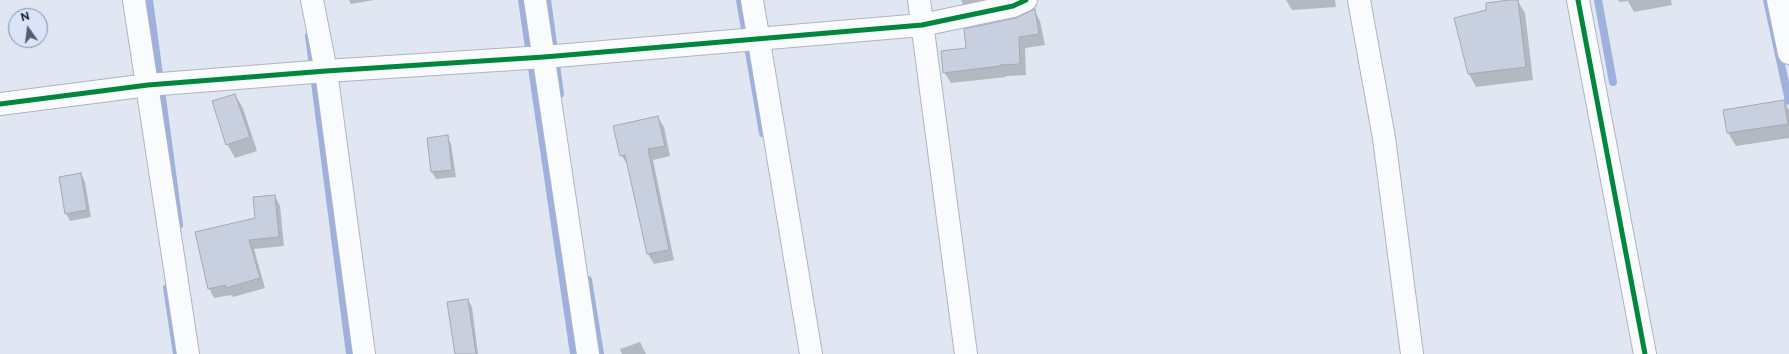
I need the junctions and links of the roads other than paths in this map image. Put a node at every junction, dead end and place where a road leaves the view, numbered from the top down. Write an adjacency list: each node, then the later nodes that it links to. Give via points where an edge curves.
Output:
1 (134, 0): 15 (street)
2 (312, 0): 14 (street)
3 (534, 0): 13 (street)
4 (752, 0): 11 (street)
5 (919, 0): 10 (street)
6 (1026, 0): 10 (street, via 1013,6)
7 (1359, 0): 22 (street, via 1384,138)
8 (1578, 0): 23 (street)
9 (1778, 0): 12 (street)
10 (922, 24): 11 (street); 21 (street)
11 (759, 37): 13 (street); 20 (street)
12 (1789, 53)
13 (544, 57): 14 (street); 19 (street)
14 (326, 71): 15 (street); 18 (street)
15 (148, 85): 16 (street); 17 (street)
16 (0, 104)
17 (188, 354)
18 (364, 354)
19 (588, 354)
20 (811, 354)
21 (966, 354)
22 (1412, 354)
23 (1645, 354)

